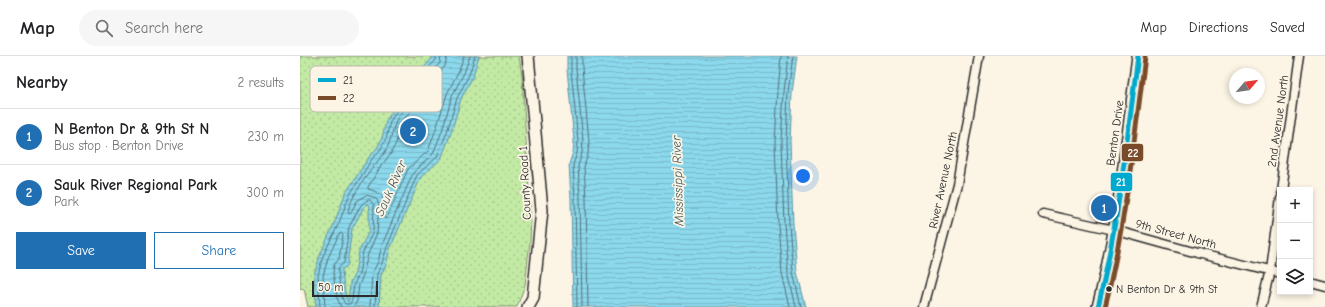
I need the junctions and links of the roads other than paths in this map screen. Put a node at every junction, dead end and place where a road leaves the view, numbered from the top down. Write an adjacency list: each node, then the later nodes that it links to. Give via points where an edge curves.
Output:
1 (528, 56): 13 (main road, County Road 1, via 542,210 533,298)
2 (979, 56): 14 (street, River Avenue North, via 957,184)
3 (1138, 56): 8 (main road, Benton Drive)
4 (1299, 56): 5 (street, 2nd Avenue North)
5 (1281, 187)
6 (1043, 214): 8 (street, 9th Street North)
7 (1277, 219): 9 (street)
8 (1114, 230): 9 (street, 9th Street North); 15 (main road, Benton Drive)
9 (1270, 271): 10 (street, 9th Street North); 16 (street)
10 (1277, 273)
11 (1313, 282): 12 (street)
12 (1325, 285)
13 (528, 307)
14 (924, 307)
15 (1098, 307)
16 (1261, 307)

